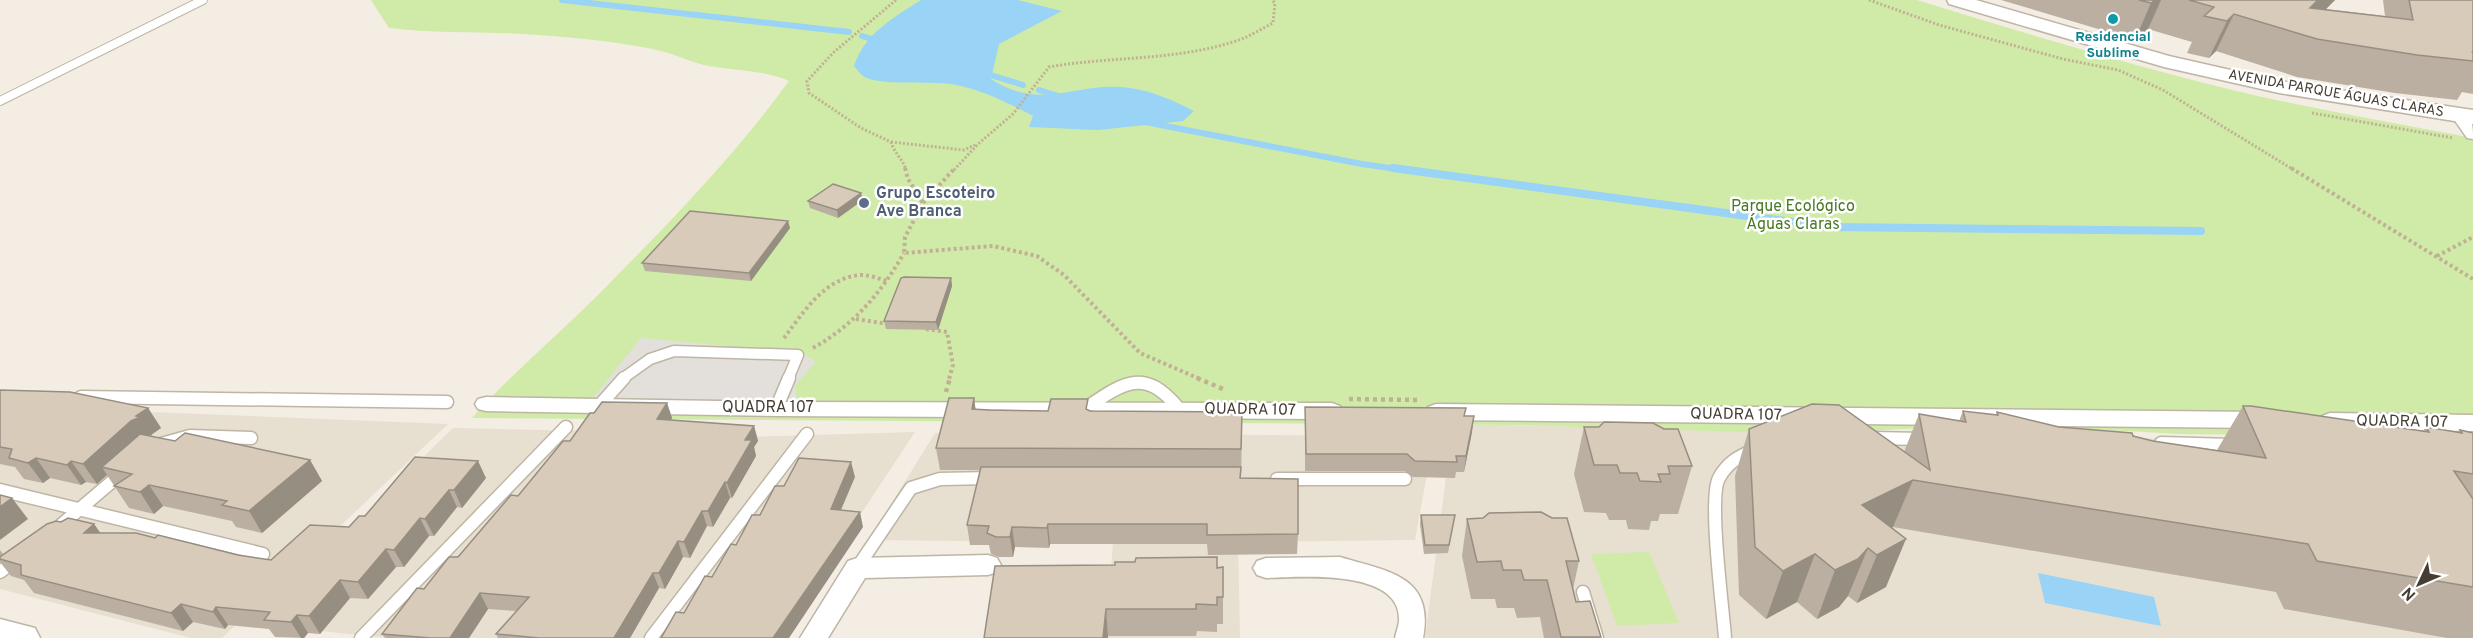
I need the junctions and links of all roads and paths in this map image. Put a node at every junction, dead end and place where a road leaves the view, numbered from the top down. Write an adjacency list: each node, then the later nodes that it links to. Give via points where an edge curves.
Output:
1 (204, 0): 6 (lane)
2 (896, 0): 9 (path, via 834,52 807,81 810,93 861,128)
3 (1272, 0): 10 (path, via 1273,23 1237,41 1184,53 1049,67 1013,114)
4 (1869, 0): 14 (path, via 1939,25 2118,70 2163,90)
5 (1956, 0): 7 (street, AVENIDA PARQUE ÁGUAS CLARAS, via 2164,61 2279,87)
6 (0, 101)
7 (2466, 116): 8 (street)
8 (2473, 134)
9 (891, 142): 10 (path, via 964,150); 11 (path)
10 (978, 144): 11 (path)
11 (923, 203): 13 (path, via 905,237)
12 (2473, 237): 14 (path)
13 (904, 253): 16 (path); 22 (path, via 993,246 1037,256 1064,275 1140,353)
14 (2436, 257): 15 (path)
15 (2473, 279)
16 (888, 281): 17 (path); 20 (path, via 862,275 840,279 821,292)
17 (856, 319): 18 (path); 21 (path)
18 (890, 324)
19 (924, 329): 30 (path, via 947,332 953,365)
20 (772, 353): 21 (lane); 27 (lane, via 674,351 659,355 626,373)
21 (798, 356): 29 (lane)
22 (1224, 389)
23 (70, 397): 24 (lane)
24 (447, 402)
25 (486, 404): 27 (street, QUADRA 107)
26 (1348, 405): 28 (path); 30 (street, QUADRA 107)
27 (599, 406): 29 (street, QUADRA 107)
28 (1419, 406): 31 (street, QUADRA 107)
29 (776, 409): 30 (street, QUADRA 107)
30 (941, 410)
31 (2285, 421)
32 (2309, 421): 33 (street, QUADRA 107)
33 (2473, 423)
34 (566, 428): 57 (lane)
35 (807, 434): 58 (lane)
36 (251, 438): 46 (lane, via 199,434 150,447)
37 (1857, 438): 38 (lane)
38 (1940, 440)
39 (2142, 443): 41 (lane)
40 (1768, 444): 62 (lane, via 1736,457 1718,480 1716,519)
41 (2249, 445)
42 (1002, 478): 51 (lane, via 924,480 911,488)
43 (1263, 479): 44 (lane)
44 (1405, 479)
45 (0, 490): 46 (lane)
46 (82, 509): 47 (lane); 49 (lane)
47 (54, 530)
48 (27, 551): 53 (lane)
49 (263, 554)
50 (988, 564): 51 (street)
51 (858, 568): 59 (street)
52 (1266, 568): 60 (street, via 1340,567 1392,583 1406,598 1413,618)
53 (0, 572)
54 (1583, 592): 61 (lane)
55 (0, 633): 56 (street)
56 (22, 638)
57 (361, 638)
58 (651, 638)
59 (814, 638)
60 (1408, 638)
61 (1597, 638)
62 (1725, 638)

